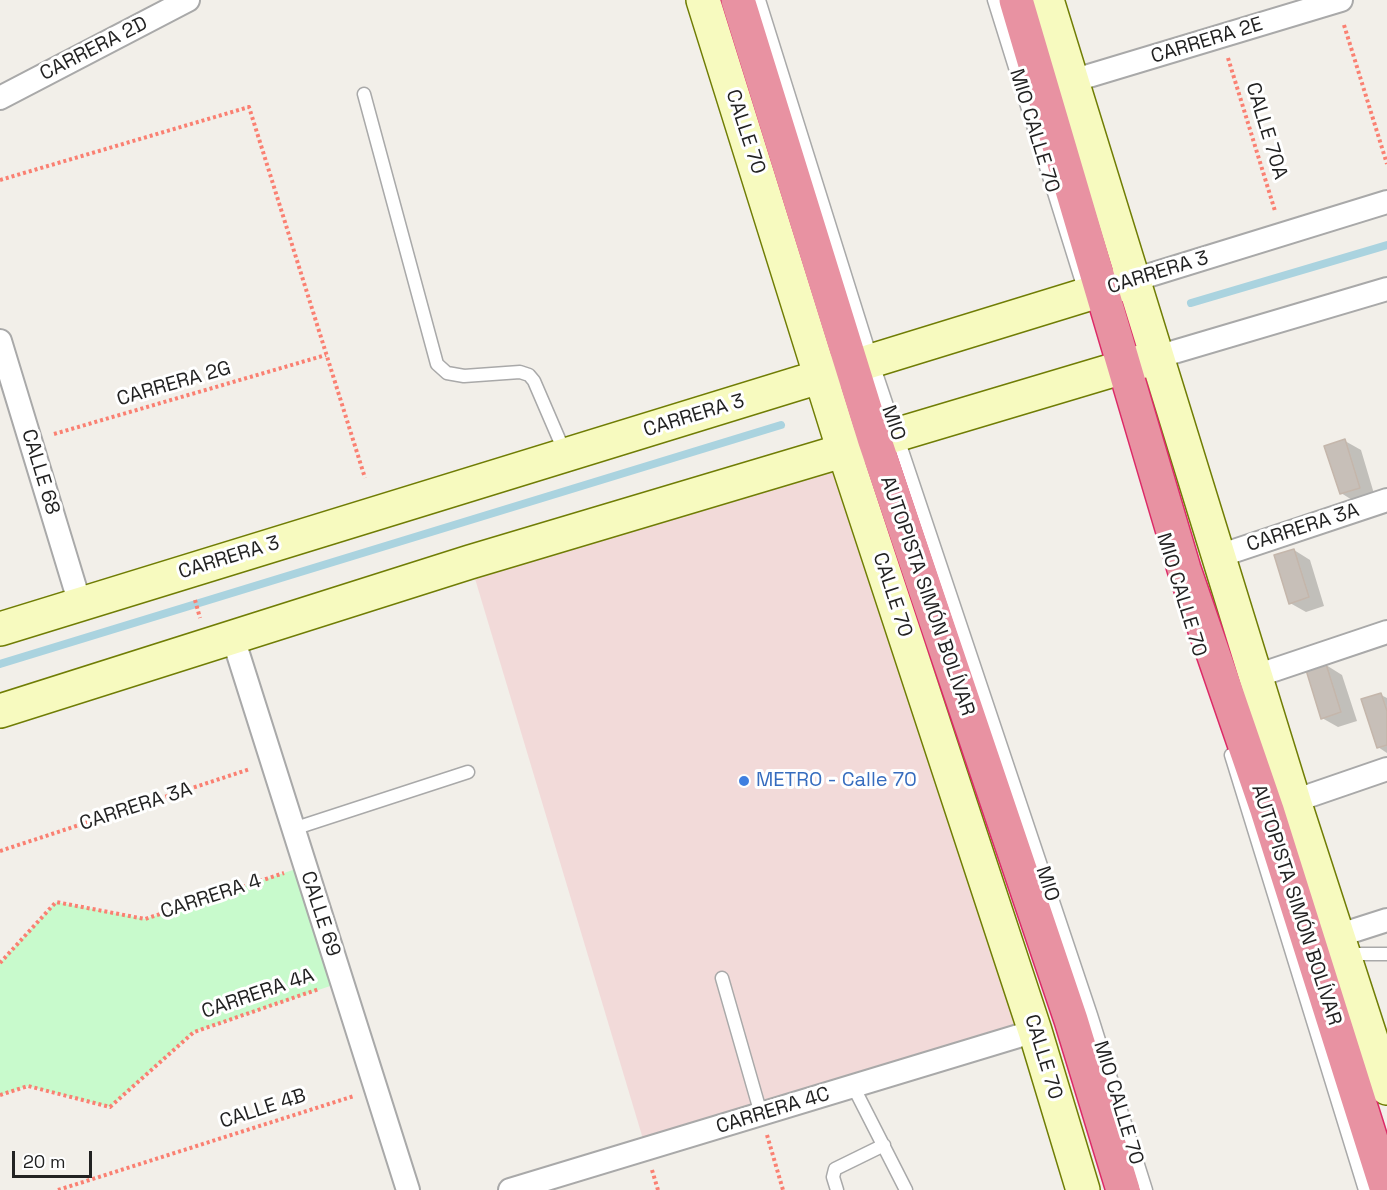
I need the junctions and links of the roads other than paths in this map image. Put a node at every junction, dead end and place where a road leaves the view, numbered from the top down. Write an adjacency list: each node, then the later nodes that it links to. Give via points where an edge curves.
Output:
1 (188, 0): 11 (street, CARRERA 2D)
2 (703, 0): 18 (street, CALLE 70)
3 (738, 0): 18 (highway, AUTOPISTA SIMÓN BOLÍVAR)
4 (759, 0): 18 (lane)
5 (994, 0): 15 (lane, MIO CALLE 70)
6 (1016, 0): 15 (highway, AUTOPISTA SIMÓN BOLÍVAR)
7 (1047, 0): 9 (street)
8 (1339, 1): 9 (street, CARRERA 2E)
9 (1072, 81): 13 (street)
10 (364, 94): 22 (lane, via 436,364 447,373 464,376 520,372 529,375)
11 (0, 98)
12 (1387, 202): 13 (street, CARRERA 3)
13 (1134, 280): 15 (street, CARRERA 3); 17 (street)
14 (1387, 289): 17 (street)
15 (1092, 297): 18 (street, CARRERA 3); 19 (highway, AUTOPISTA SIMÓN BOLÍVAR)
16 (0, 341): 26 (street, CALLE 68)
17 (1158, 357): 19 (street); 25 (street)
18 (849, 368): 20 (highway, AUTOPISTA SIMÓN BOLÍVAR); 21 (street, CALLE 70); 22 (street, CARRERA 3)
19 (1114, 370): 20 (street); 57 (highway, AUTOPISTA SIMÓN BOLÍVAR, via 1267,810)
20 (886, 438): 21 (street); 42 (lane, MIO); 54 (highway, AUTOPISTA SIMÓN BOLÍVAR)
21 (844, 451): 29 (street, via 470,562); 43 (street, CALLE 70)
22 (566, 455): 26 (street, CARRERA 3)
23 (1139, 463): 30 (lane, MIO CALLE 70)
24 (1387, 500): 25 (street, CARRERA 3A)
25 (1219, 556): 31 (street)
26 (80, 604): 27 (street, CARRERA 3)
27 (0, 629)
28 (1387, 632): 31 (street)
29 (233, 638): 32 (street); 37 (street, CALLE 69)
30 (1200, 656)
31 (1256, 676): 36 (street)
32 (0, 711)
33 (1229, 748): 56 (lane)
34 (1387, 769): 36 (street)
35 (468, 772): 37 (lane)
36 (1294, 801): 39 (street)
37 (293, 829): 49 (street, CALLE 69)
38 (1387, 920): 39 (street)
39 (1340, 945): 40 (lane); 45 (street)
40 (1387, 954)
41 (722, 978): 46 (lane)
42 (1091, 1015): 55 (lane, MIO CALLE 70)
43 (1035, 1031): 44 (street, CARRERA 4C); 53 (street, CALLE 70)
44 (853, 1086): 46 (street, CARRERA 4C); 47 (lane)
45 (1387, 1088)
46 (761, 1114): 48 (street, CARRERA 4C)
47 (884, 1145): 51 (lane, via 835,1169); 52 (lane)
48 (546, 1185): 50 (street, CARRERA 4C)
49 (408, 1190)
50 (510, 1190)
51 (837, 1190)
52 (906, 1190)
53 (1083, 1190)
54 (1123, 1190)
55 (1146, 1190)
56 (1365, 1190)
57 (1387, 1190)

